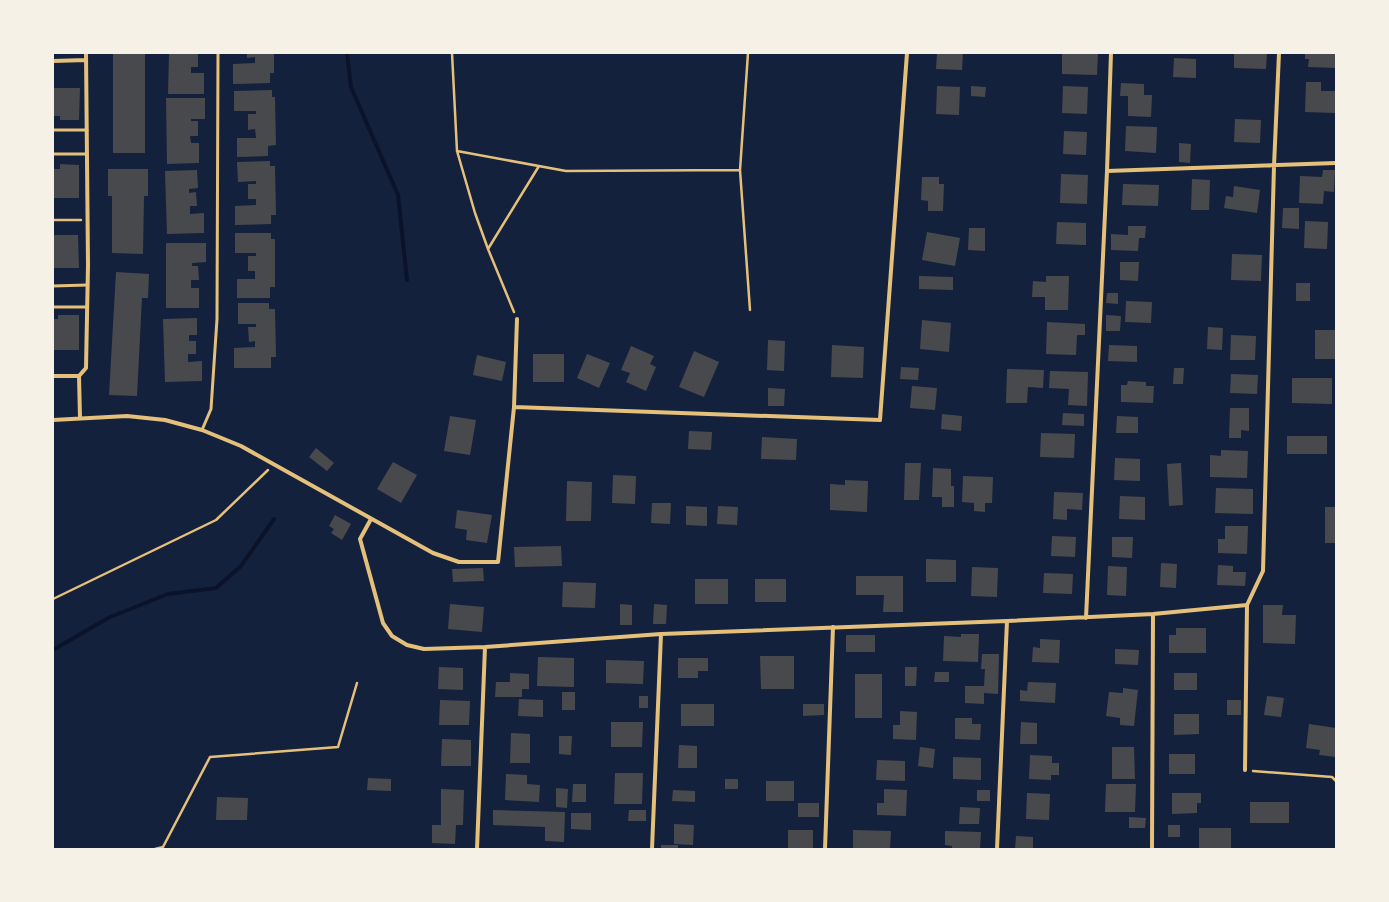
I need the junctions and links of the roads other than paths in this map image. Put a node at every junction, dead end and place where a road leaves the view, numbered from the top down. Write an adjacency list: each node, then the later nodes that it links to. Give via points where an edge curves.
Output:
1 (86, 53): 6 (street)
2 (218, 53): 25 (lane, via 217,319 211,409)
3 (907, 53): 22 (street, via 880,420)
4 (1111, 53): 14 (street)
5 (1279, 53): 13 (street)
6 (86, 60): 7 (street); 9 (street)
7 (53, 61)
8 (53, 130): 9 (lane)
9 (87, 130): 11 (street)
10 (53, 154): 11 (lane)
11 (87, 154): 15 (street)
12 (1336, 163): 13 (street)
13 (1274, 166): 14 (street); 27 (street, via 1263,571)
14 (1107, 171): 29 (street)
15 (88, 285): 16 (lane); 18 (street)
16 (53, 286)
17 (53, 307): 18 (lane)
18 (87, 307): 21 (street, via 86,368)
19 (517, 319): 22 (street)
20 (53, 376): 21 (street)
21 (79, 376): 23 (street)
22 (514, 407): 26 (street, via 498,562 452,560 432,553)
23 (80, 418): 24 (street); 25 (street, via 127,416 165,420)
24 (53, 420)
25 (202, 430): 26 (street, via 241,446)
26 (371, 519): 33 (street, via 360,539 383,623 392,636 407,645 424,649)
27 (1247, 605): 28 (street); 34 (street)
28 (1153, 614): 29 (street); 39 (street)
29 (1086, 618): 30 (street)
30 (1007, 621): 31 (street); 38 (street)
31 (833, 627): 32 (street); 37 (street)
32 (661, 634): 33 (street); 36 (street)
33 (485, 647): 35 (street)
34 (1245, 770)
35 (477, 849)
36 (652, 849)
37 (824, 849)
38 (997, 849)
39 (1152, 849)

